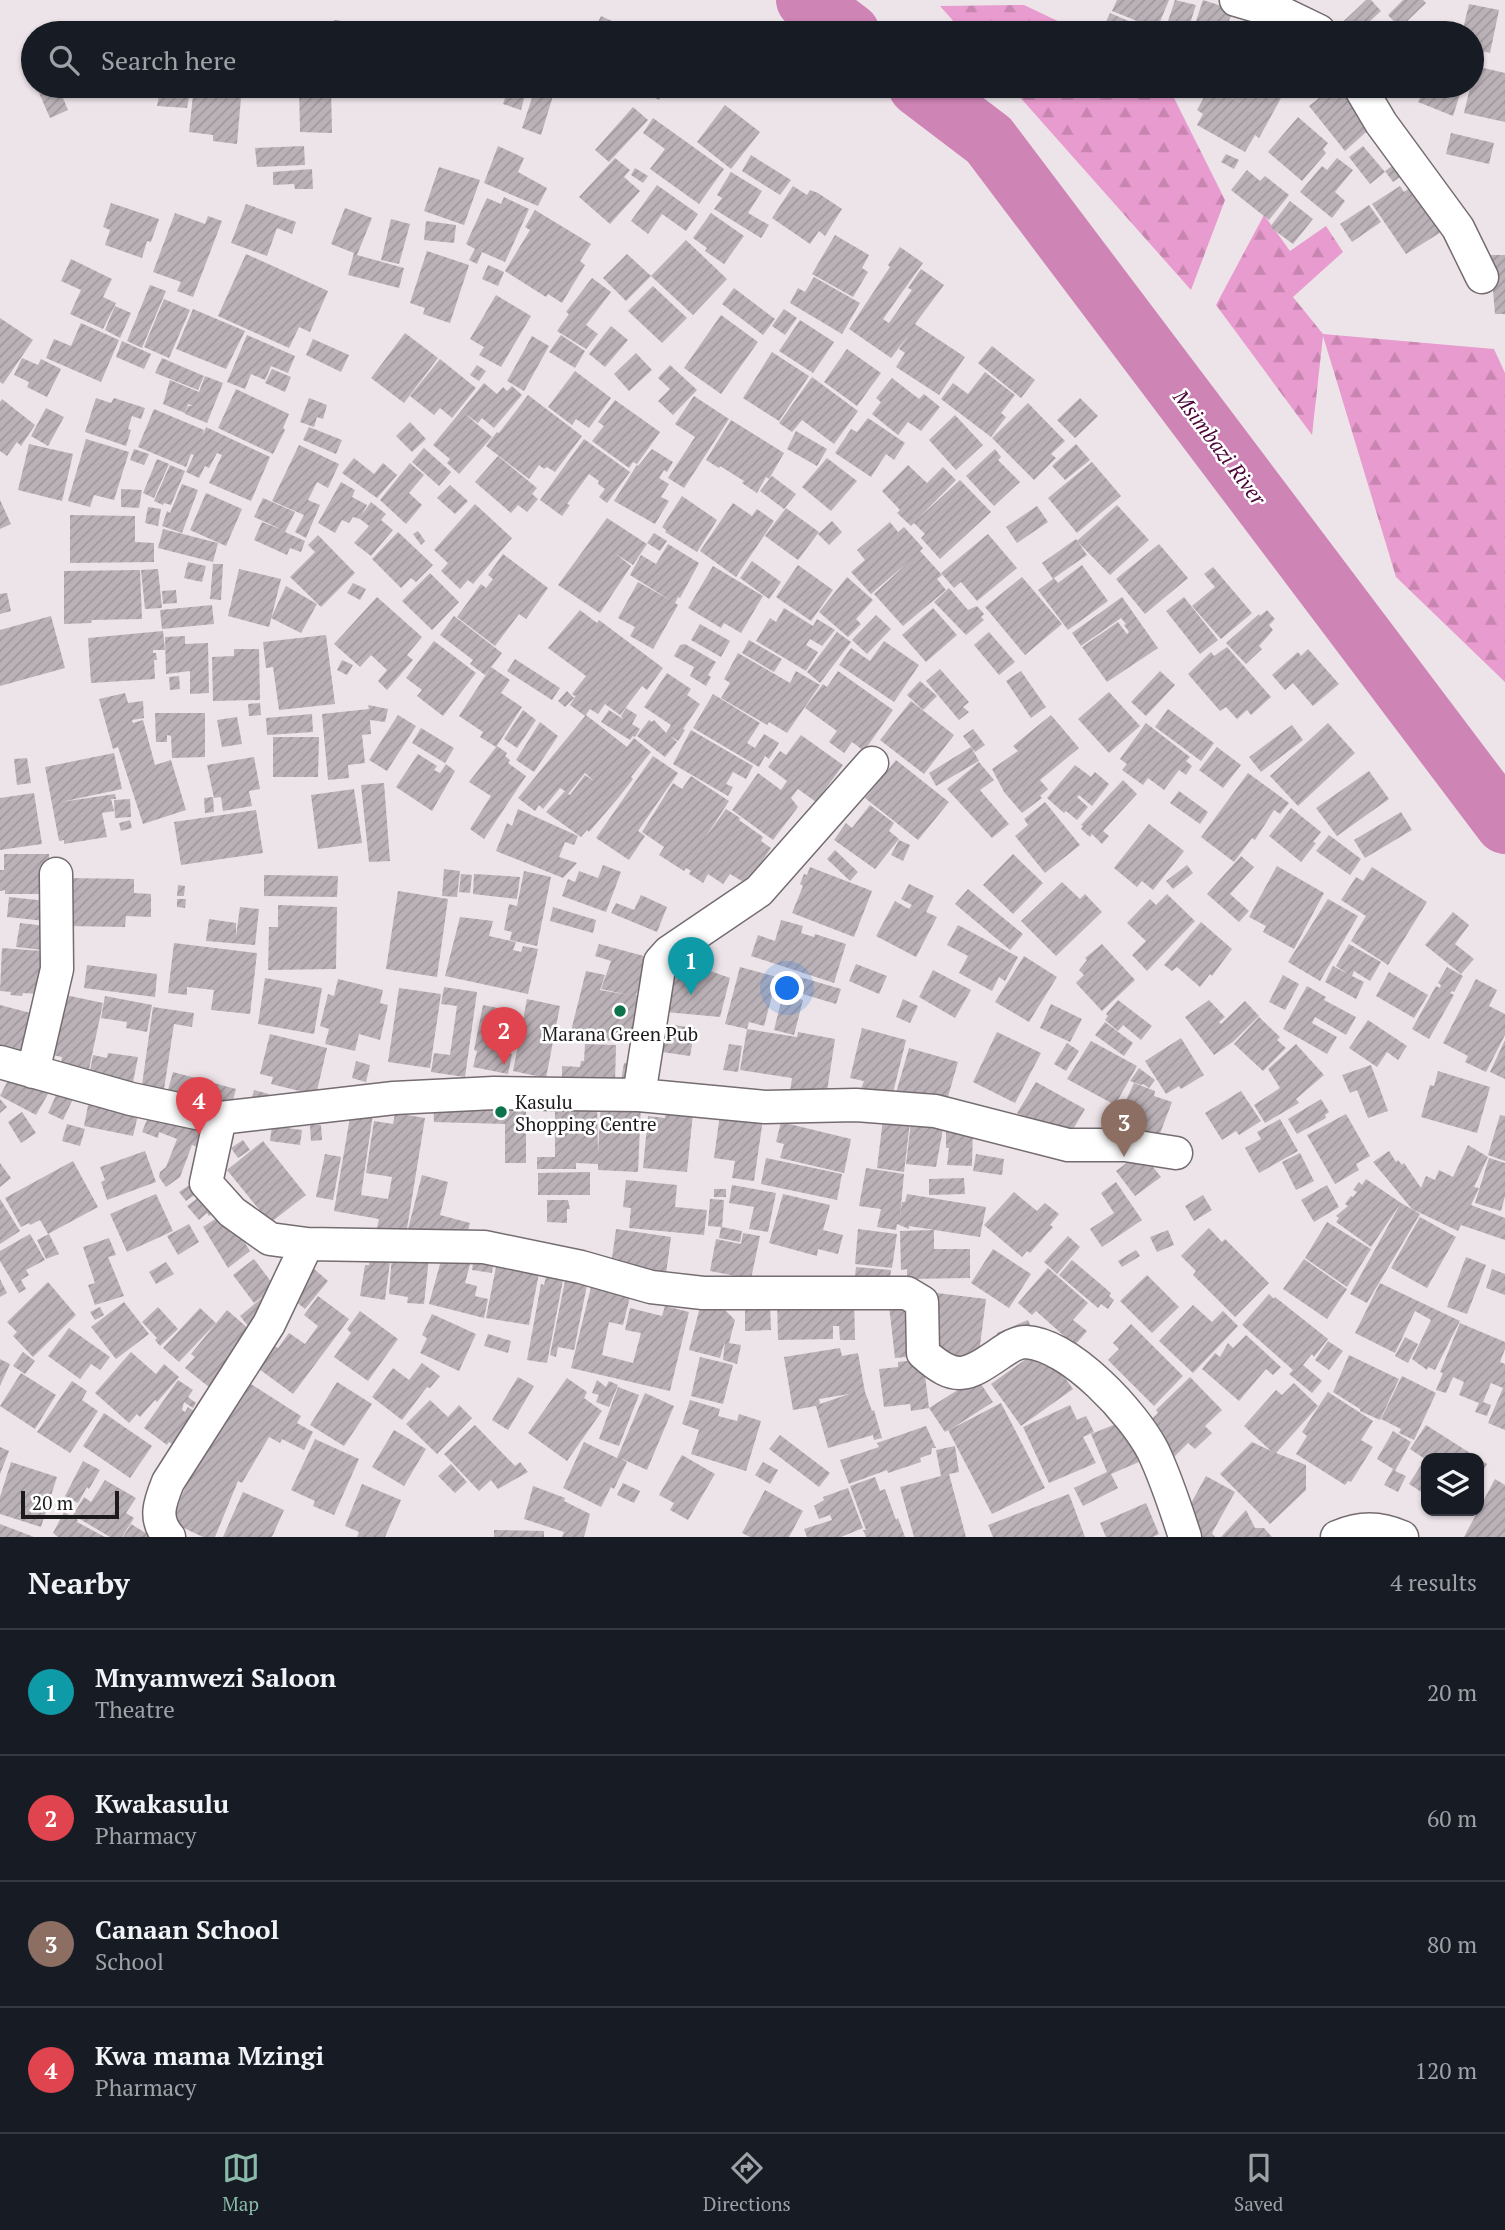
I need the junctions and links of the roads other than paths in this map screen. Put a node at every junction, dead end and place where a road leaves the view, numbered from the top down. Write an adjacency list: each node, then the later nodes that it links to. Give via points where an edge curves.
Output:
1 (1236, 0): 3 (street)
2 (1309, 0): 4 (street)
3 (1298, 21)
4 (1316, 21)
5 (1366, 98): 6 (street, via 1458,228)
6 (1482, 277)
7 (872, 763): 11 (street, via 759,891 660,962)
8 (56, 874): 10 (street, via 57,970)
9 (0, 1062): 10 (street)
10 (33, 1073): 12 (street)
11 (639, 1095): 12 (street, via 494,1093); 13 (street, via 765,1107 856,1105 935,1111 1068,1145 1125,1145)
12 (220, 1118): 14 (street, via 206,1182 256,1231 270,1239)
13 (1176, 1153)
14 (307, 1244): 15 (street, via 269,1324 168,1482 158,1518); 16 (street, via 484,1247 651,1287 703,1293 907,1293 922,1302 923,1353 954,1373 972,1372 1013,1344 1025,1342 1081,1368 1124,1409 1153,1451)
15 (169, 1537)
16 (1185, 1537)
17 (1337, 1537): 18 (street, via 1353,1529 1384,1529)
18 (1402, 1537)

